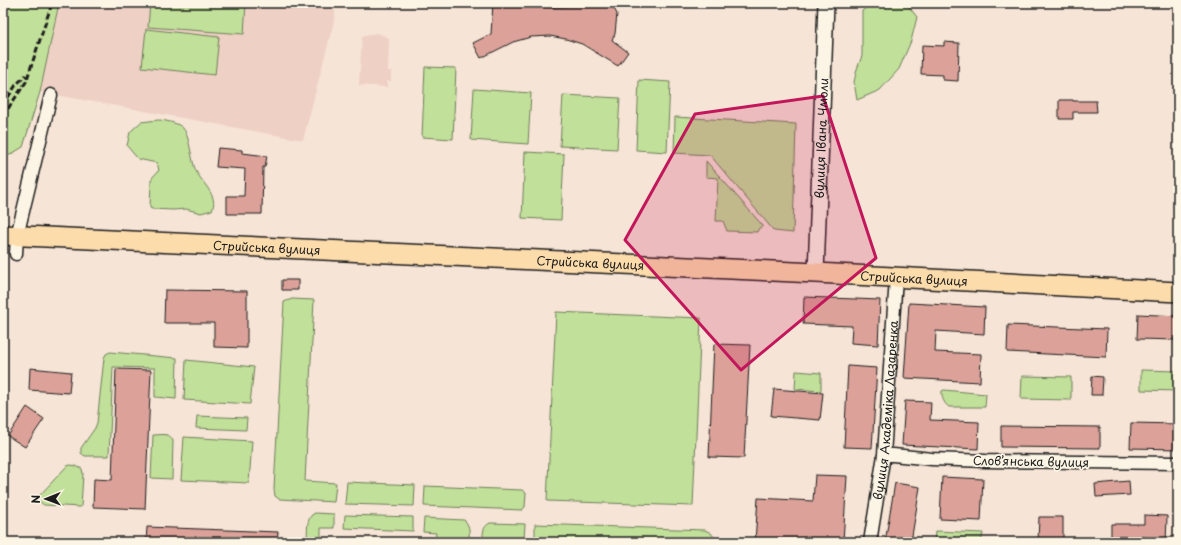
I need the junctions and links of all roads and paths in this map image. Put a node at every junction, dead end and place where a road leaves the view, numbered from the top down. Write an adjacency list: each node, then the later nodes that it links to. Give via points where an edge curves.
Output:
1 (826, 3): 4 (street, вулиця Івана Чмоли)
2 (51, 94): 3 (street)
3 (12, 242): 4 (main road, Стрийська вулиця)
4 (816, 273): 5 (main road, Стрийська вулиця)
5 (896, 278): 6 (main road, Стрийська вулиця); 7 (street, вулиця Академіка Лазаренка)
6 (1178, 292)
7 (884, 455): 8 (street, Словʼянська вулиця, via 986,461); 9 (street, вулиця Академіка Лазаренка)
8 (1178, 463)
9 (870, 542)

